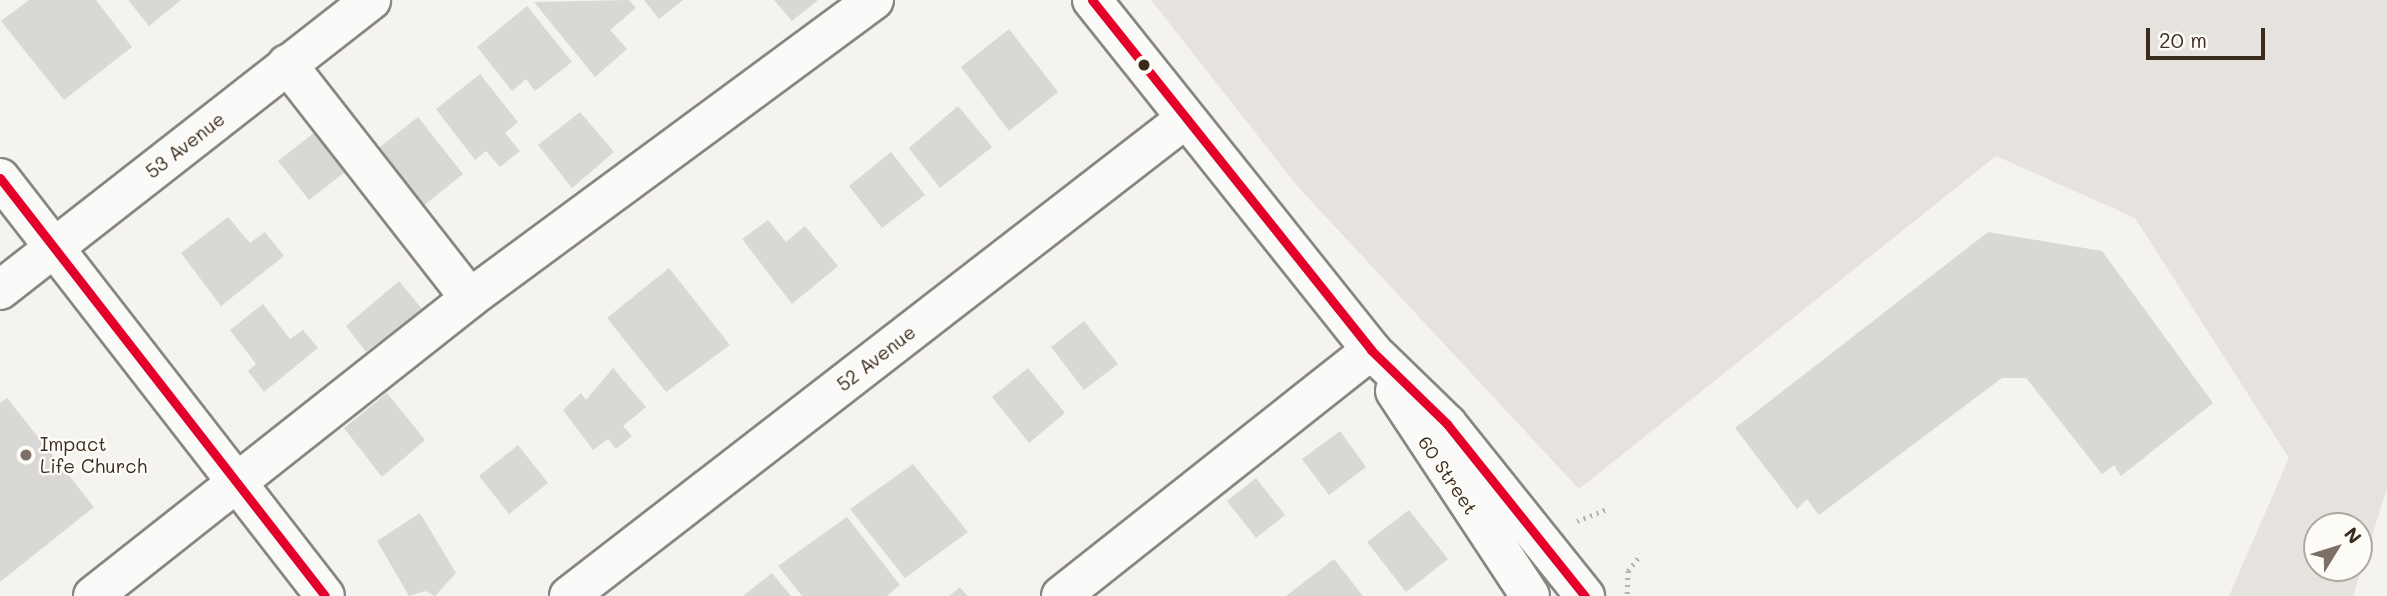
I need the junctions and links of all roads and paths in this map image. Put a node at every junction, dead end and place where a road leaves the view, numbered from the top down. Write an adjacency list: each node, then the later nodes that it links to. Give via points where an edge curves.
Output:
1 (371, 0): 4 (street, 53 Avenue)
2 (874, 0): 9 (street)
3 (1092, 0): 5 (street, 60 Street)
4 (287, 64): 7 (street, 53 Avenue); 9 (street)
5 (1184, 120): 10 (street, 60 Street); 16 (street, 52 Avenue)
6 (0, 178): 7 (street)
7 (55, 248): 8 (street, 53 Avenue); 11 (street)
8 (0, 290)
9 (470, 298): 11 (street)
10 (1371, 350): 13 (street, 60 Street, via 1447,424); 17 (street); 18 (street, 60 Street)
11 (237, 483): 14 (street); 15 (street)
12 (1641, 554): 19 (path, via 1628,571)
13 (1571, 591)
14 (93, 596)
15 (325, 596)
16 (569, 596)
17 (1061, 596)
18 (1530, 596)
19 (1628, 596)

